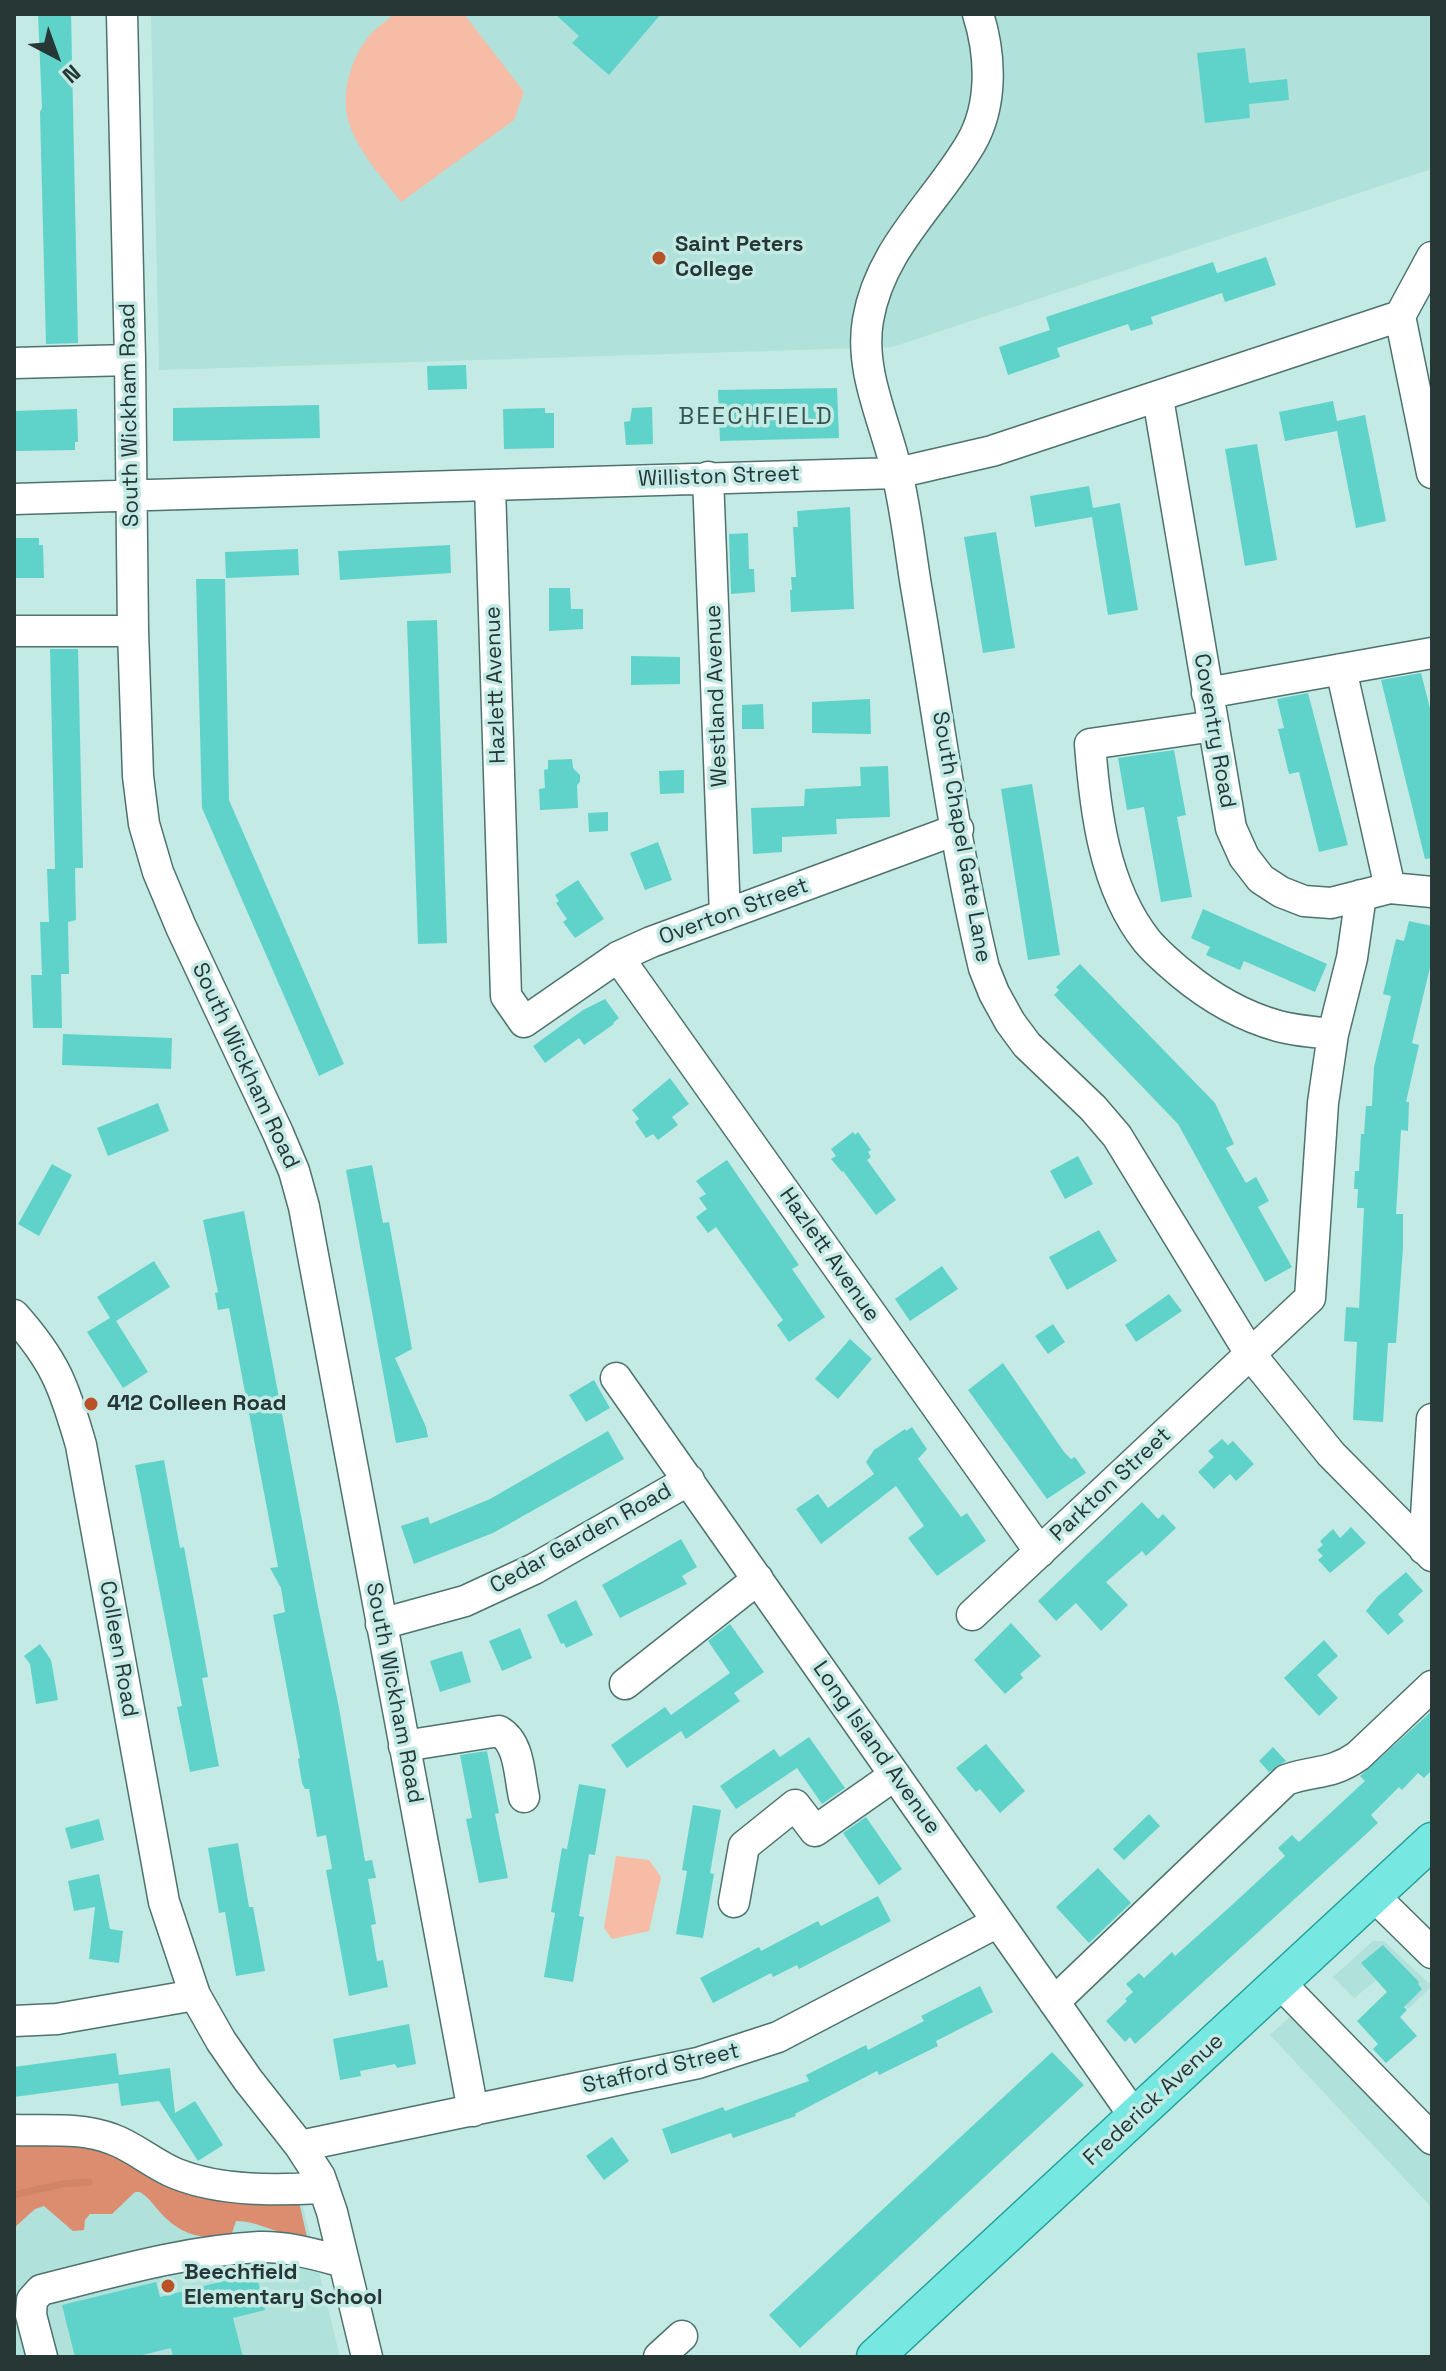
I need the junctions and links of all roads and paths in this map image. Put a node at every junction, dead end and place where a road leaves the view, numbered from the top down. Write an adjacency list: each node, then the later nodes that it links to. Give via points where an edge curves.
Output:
1 (122, 14): 5 (street, South Wickham Road)
2 (978, 14): 8 (street, South Chapel Gate Lane, via 987,56 982,118 971,143 887,263 868,321 870,381)
3 (1432, 257): 4 (street)
4 (1400, 316): 7 (street, Williston Street); 9 (street)
5 (130, 360): 6 (street); 12 (street, South Wickham Road)
6 (14, 363)
7 (1158, 398): 8 (street, Williston Street, via 992,451); 18 (street, Coventry Road)
8 (897, 473): 10 (street, Williston Street); 20 (street, South Chapel Gate Lane)
9 (1432, 473)
10 (708, 477): 11 (street, Williston Street); 23 (street, Westland Avenue)
11 (490, 486): 12 (street, Williston Street); 25 (street, Hazlett Avenue, via 506,996)
12 (131, 497): 13 (street, Williston Street); 15 (street, South Wickham Road)
13 (14, 499)
14 (14, 631): 15 (street)
15 (133, 631): 36 (street, South Wickham Road, via 144,824 181,927 294,1171)
16 (1432, 653): 17 (street)
17 (1341, 669): 18 (street); 21 (street)
18 (1207, 693): 19 (street, Coventry Road)
19 (1214, 726): 21 (street, Coventry Road, via 1231,828 1261,879 1304,901 1331,903); 26 (street, via 1090,744 1094,799 1114,880 1147,941 1203,992 1281,1027)
20 (958, 829): 23 (street, Overton Street); 28 (street, South Chapel Gate Lane, via 984,968 1010,1022 1117,1136)
21 (1376, 892): 22 (street, Coventry Road); 26 (street, Parkton Street)
22 (1432, 892)
23 (725, 915): 24 (street, Overton Street)
24 (618, 957): 25 (street, Overton Street); 32 (street, Hazlett Avenue)
25 (524, 1022)
26 (1333, 1034): 28 (street, Parkton Street, via 1310,1298)
27 (14, 1315): 48 (street, Colleen Road, via 43,1348 63,1385 81,1445 164,1902)
28 (1251, 1355): 32 (street, Parkton Street); 33 (street, South Chapel Gate Lane, via 1331,1454)
29 (616, 1378): 31 (street, Long Island Avenue)
30 (1432, 1419): 33 (street)
31 (689, 1480): 34 (street, Long Island Avenue); 36 (street, Cedar Garden Road, via 534,1569 465,1601)
32 (1040, 1552): 35 (street, Parkton Street)
33 (1428, 1552)
34 (758, 1579): 37 (street); 40 (street, Long Island Avenue)
35 (972, 1615)
36 (381, 1624): 39 (street, South Wickham Road)
37 (625, 1684)
38 (1432, 1686): 49 (street, via 1344,1766 1286,1780)
39 (404, 1746): 41 (street, via 499,1731 513,1744); 51 (street, South Wickham Road)
40 (895, 1775): 44 (street, via 815,1831 795,1805 744,1846); 45 (street, Long Island Avenue)
41 (524, 1797)
42 (1432, 1841): 43 (main road, Frederick Avenue)
43 (1374, 1896): 46 (street); 47 (main road, Frederick Avenue)
44 (734, 1902)
45 (998, 1922): 49 (street, Long Island Avenue); 51 (street, Stafford Street, via 751,2047)
46 (1432, 1953)
47 (1280, 1983): 52 (main road, Frederick Avenue); 54 (street)
48 (195, 1995): 50 (street, via 57,2019); 55 (street, Colleen Road, via 248,2080)
49 (1054, 2002): 52 (street, Long Island Avenue)
50 (14, 2021)
51 (473, 2111): 55 (street, Stafford Street)
52 (1135, 2117): 59 (main road, Frederick Avenue)
53 (14, 2130): 56 (street, via 82,2131 113,2139 178,2174 221,2185)
54 (1432, 2139)
55 (300, 2146): 56 (street, Colleen Road)
56 (324, 2188): 57 (street, Colleen Road)
57 (344, 2262): 60 (street, via 260,2247 152,2262 41,2290 32,2300 31,2315); 61 (street, Colleen Road)
58 (682, 2336): 62 (street)
59 (887, 2353)
60 (42, 2357)
61 (367, 2357)
62 (659, 2357)

